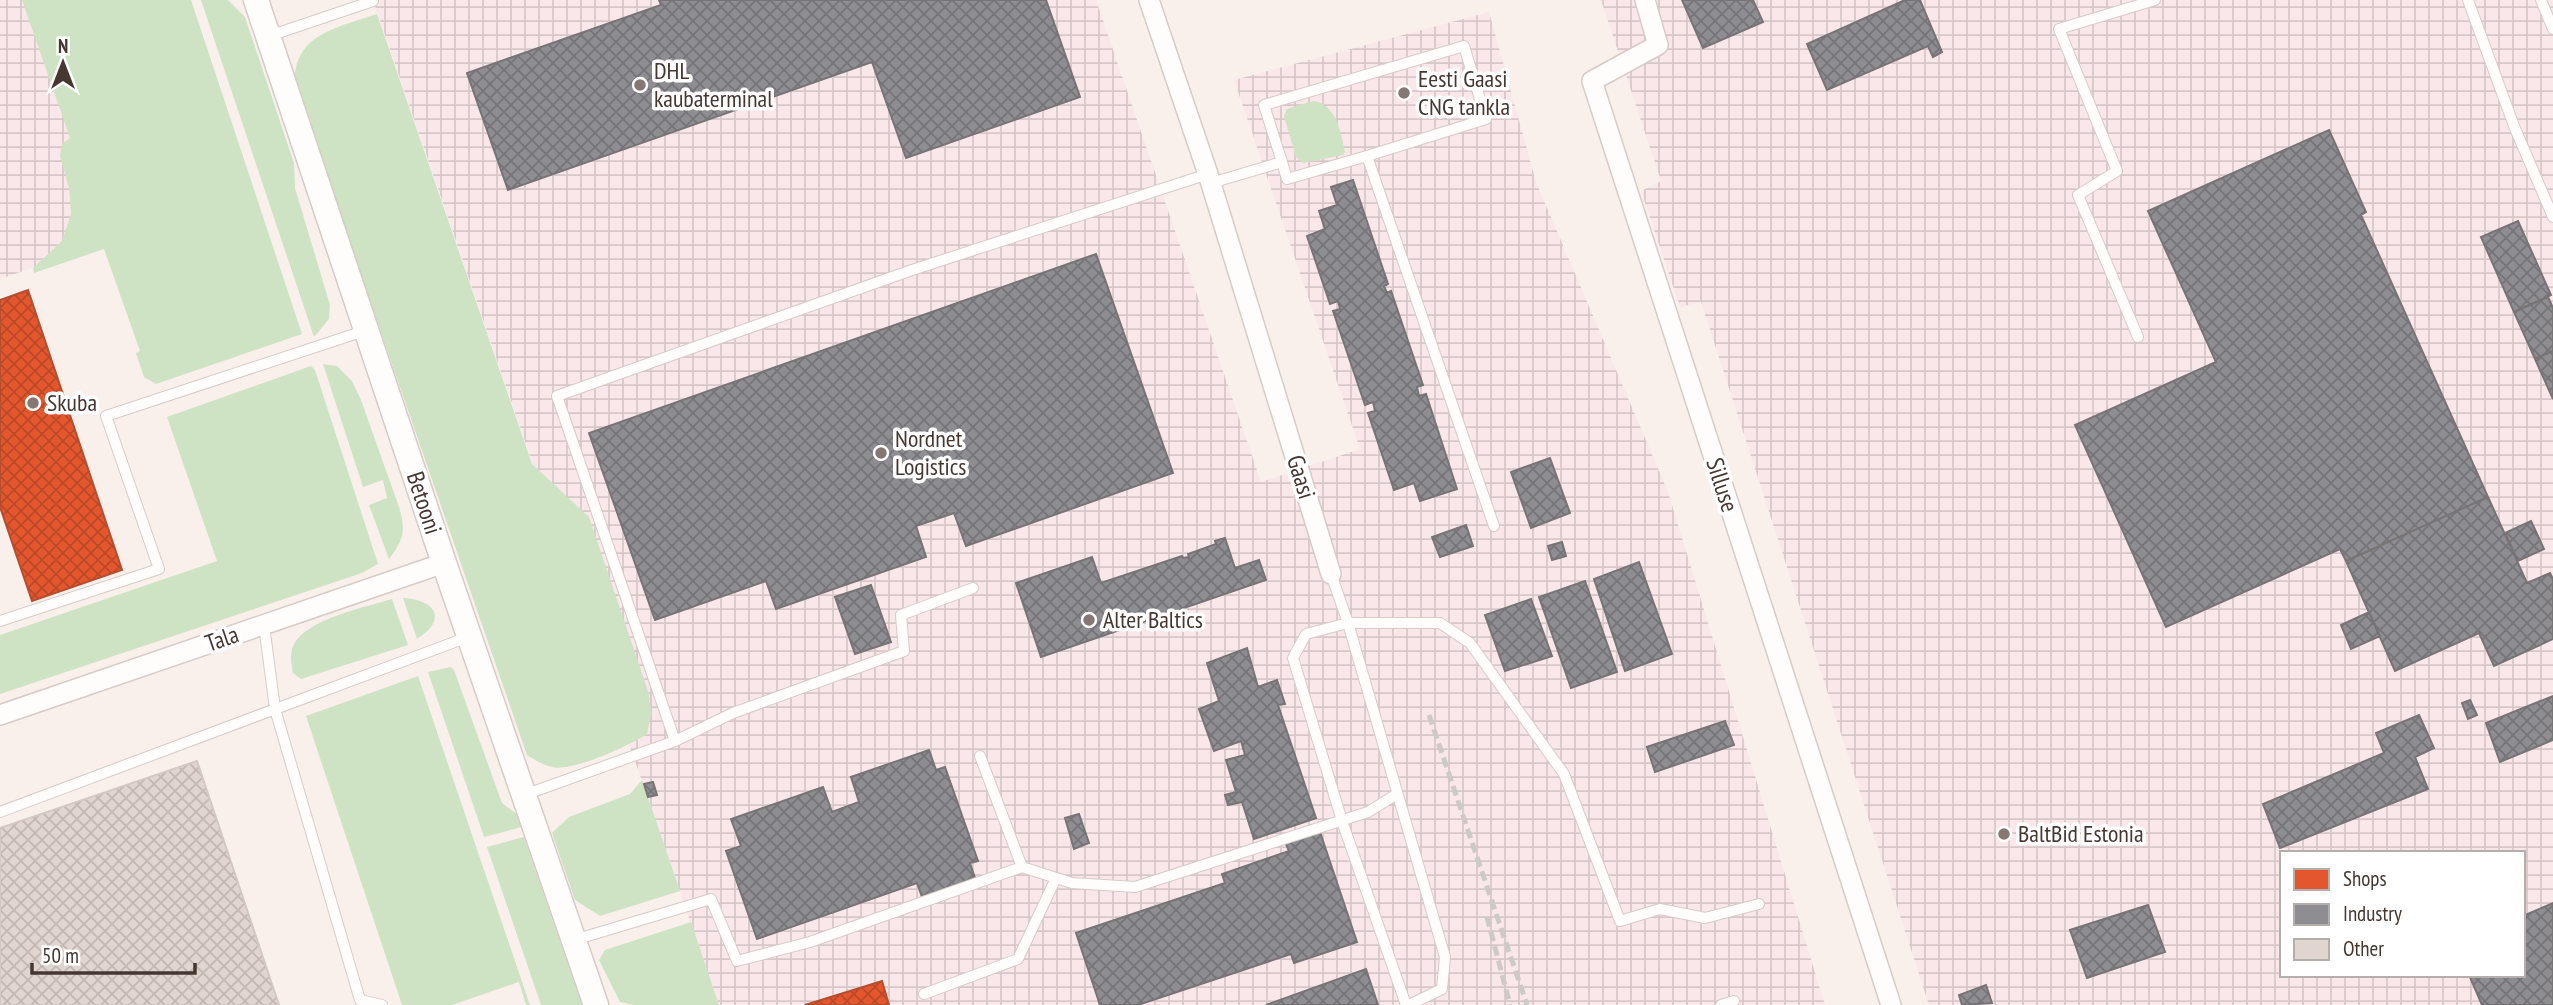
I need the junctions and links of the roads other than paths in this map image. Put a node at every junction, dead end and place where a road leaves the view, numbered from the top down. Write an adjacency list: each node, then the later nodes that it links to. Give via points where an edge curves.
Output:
1 (256, 0): 9 (street, Betooni)
2 (1149, 0): 12 (street, Gaasi)
3 (1645, 0): 42 (street, Silluse, via 1658,45 1592,81)
4 (2155, 0): 15 (lane, via 2059,29 2117,171 2078,195)
5 (2469, 0): 13 (lane, via 2514,126)
6 (2541, 0): 8 (lane)
7 (373, 1): 9 (lane)
8 (2553, 29)
9 (269, 36): 14 (street, Betooni)
10 (1367, 156): 11 (lane, via 1287,179); 11 (lane, via 1486,119 1464,46 1264,105); 16 (lane)
11 (1282, 162): 12 (lane)
12 (1210, 178): 18 (street, Gaasi); 26 (lane, via 912,271 557,396)
13 (2553, 217)
14 (366, 331): 17 (street, Betooni); 20 (lane, via 106,416 159,569)
15 (2138, 337)
16 (1494, 526)
17 (444, 563): 22 (street, Tala); 23 (street, Betooni)
18 (1331, 574): 21 (lane, Gaasi)
19 (973, 588): 26 (lane, via 901,615 904,651 733,713)
20 (0, 621)
21 (1348, 623): 28 (lane, Gaasi); 31 (lane, via 1306,634 1293,657); 34 (lane, via 1440,623 1470,643 1564,774 1620,921 1660,909 1705,918)
22 (264, 625): 24 (lane); 25 (street, Tala)
23 (470, 636): 24 (lane); 29 (street, Betooni)
24 (275, 709): 30 (lane); 38 (lane, via 360,1000)
25 (0, 715)
26 (675, 741): 29 (lane)
27 (980, 756): 32 (lane)
28 (1397, 794): 31 (lane); 40 (lane, Gaasi, via 1445,957 1442,989)
29 (523, 795): 35 (street, Betooni)
30 (0, 813)
31 (1342, 821): 33 (lane, via 1135,887); 40 (lane)
32 (1022, 867): 33 (lane); 35 (lane, via 810,942 737,961 711,899)
33 (1056, 878): 36 (lane, via 1018,959)
34 (1759, 904)
35 (573, 940): 39 (street, Betooni)
36 (924, 994)
37 (1734, 1001): 41 (lane)
38 (382, 1005)
39 (596, 1005)
40 (1407, 1005)
41 (1721, 1005)
42 (1891, 1005)

